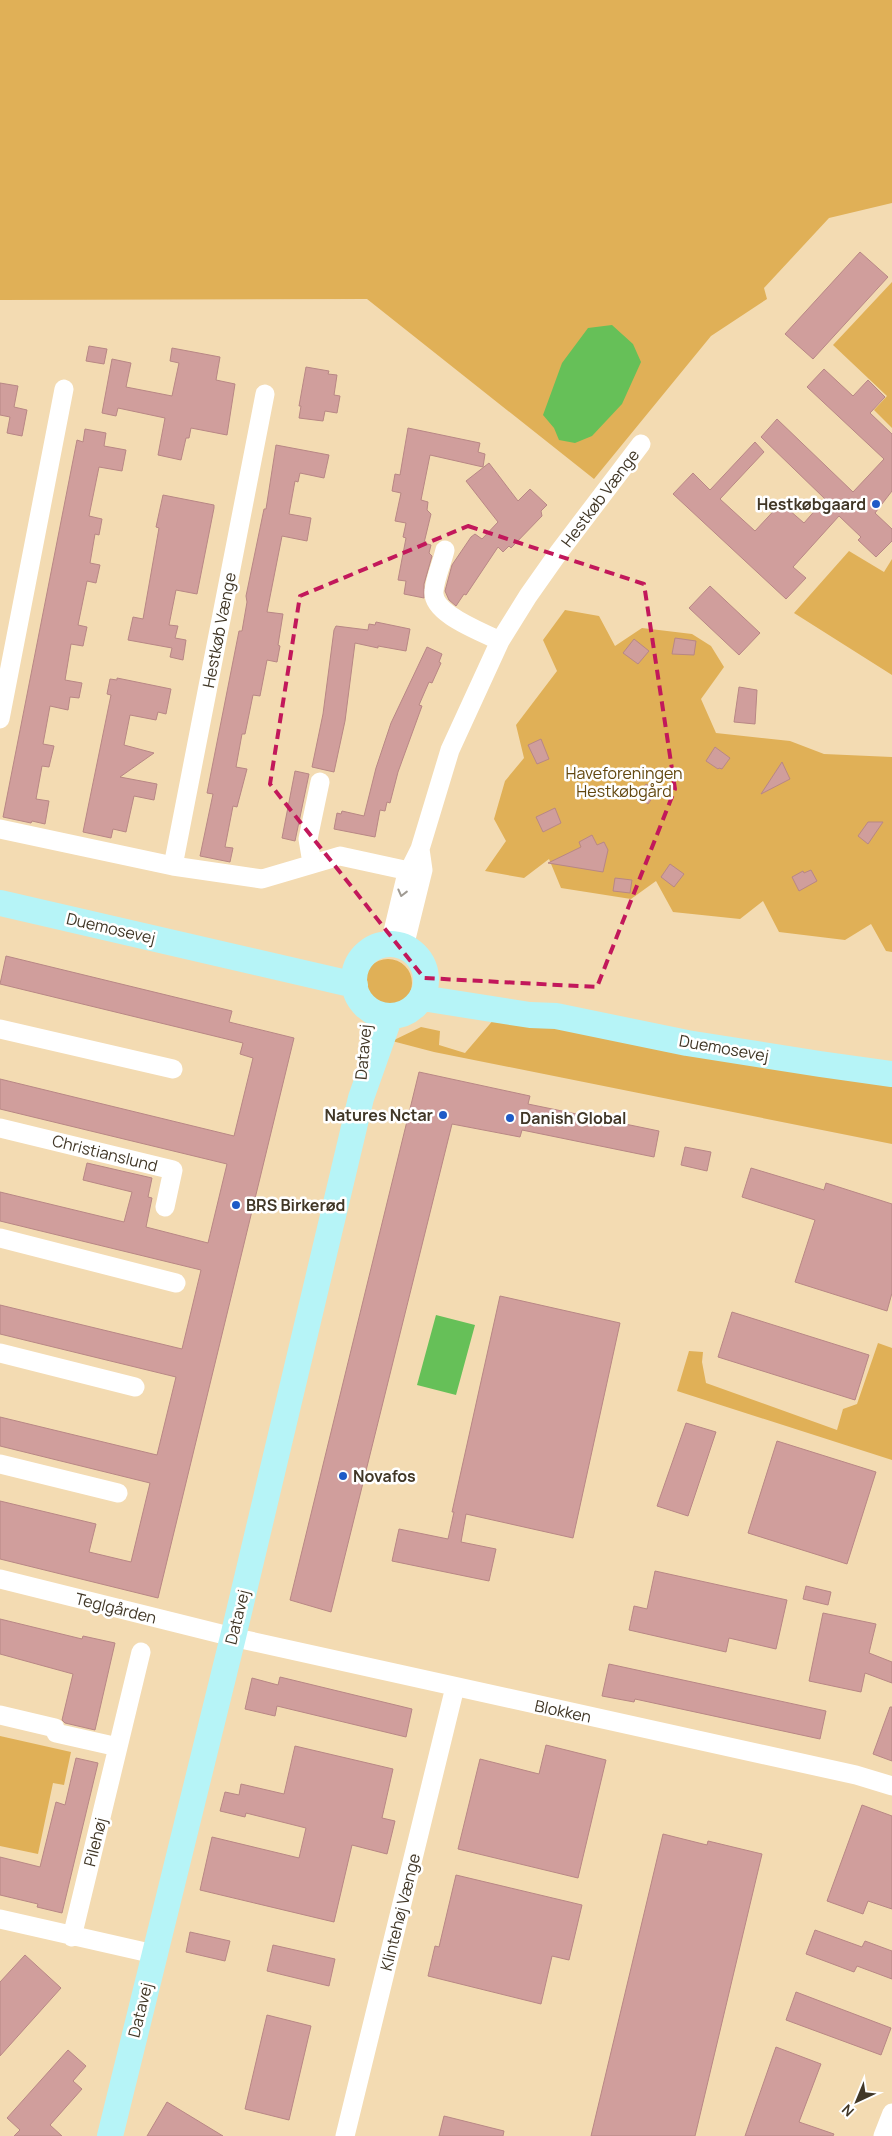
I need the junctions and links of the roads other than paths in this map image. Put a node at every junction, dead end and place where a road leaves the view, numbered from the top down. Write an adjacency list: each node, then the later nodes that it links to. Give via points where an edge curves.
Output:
1 (64, 389): 6 (street)
2 (265, 394): 11 (street, Hestkøb Vænge)
3 (641, 444): 5 (street, Hestkøb Vænge, via 554,560)
4 (445, 550): 5 (street, via 433,593 438,605 446,614)
5 (500, 641): 9 (street, Hestkøb Vænge, via 450,750)
6 (0, 719)
7 (320, 782): 10 (street, via 308,839)
8 (0, 830): 11 (street)
9 (420, 848): 12 (street, Hestkøb Vænge); 14 (street, Hestkøb Vænge, via 423,870)
10 (312, 863): 11 (street, via 262,879); 12 (street, via 340,856)
11 (174, 866)
12 (409, 870): 14 (street, Hestkøb Vænge, one-way to 14)
13 (0, 904): 15 (street, Duemosevej, via 229,955 240,951)
14 (397, 945): 15 (street, via 378,946 368,952); 16 (street, via 420,959)
15 (359, 986): 17 (street, via 381,1015); 21 (street, Datavej, via 366,1032)
16 (424, 988): 17 (street, via 417,1004 405,1013); 20 (street, Duemosevej, via 444,985 534,1006 556,1016 697,1044)
17 (390, 1016): 21 (street, Datavej)
18 (0, 1029): 19 (street)
19 (173, 1069)
20 (892, 1074)
21 (361, 1098): 31 (street, Datavej)
22 (0, 1128): 23 (street, Christianslund, via 173,1170)
23 (165, 1207)
24 (0, 1238): 25 (street)
25 (176, 1284)
26 (0, 1353): 27 (street)
27 (135, 1386)
28 (0, 1464): 29 (street)
29 (118, 1493)
30 (0, 1579): 31 (street, Teglgården)
31 (232, 1637): 33 (street, Blokken); 39 (street, Datavej)
32 (141, 1652): 35 (street, Pilehøj)
33 (455, 1687): 36 (street, Blokken, via 856,1775); 42 (street, Klintehøj Vænge)
34 (0, 1715): 35 (street, via 55,1728 56,1733)
35 (118, 1747): 38 (street, Pilehøj)
36 (892, 1786)
37 (0, 1919): 38 (street)
38 (72, 1937): 39 (street)
39 (154, 1954): 41 (street, Datavej)
40 (892, 2113): 43 (street)
41 (110, 2136)
42 (345, 2136)
43 (883, 2136)

